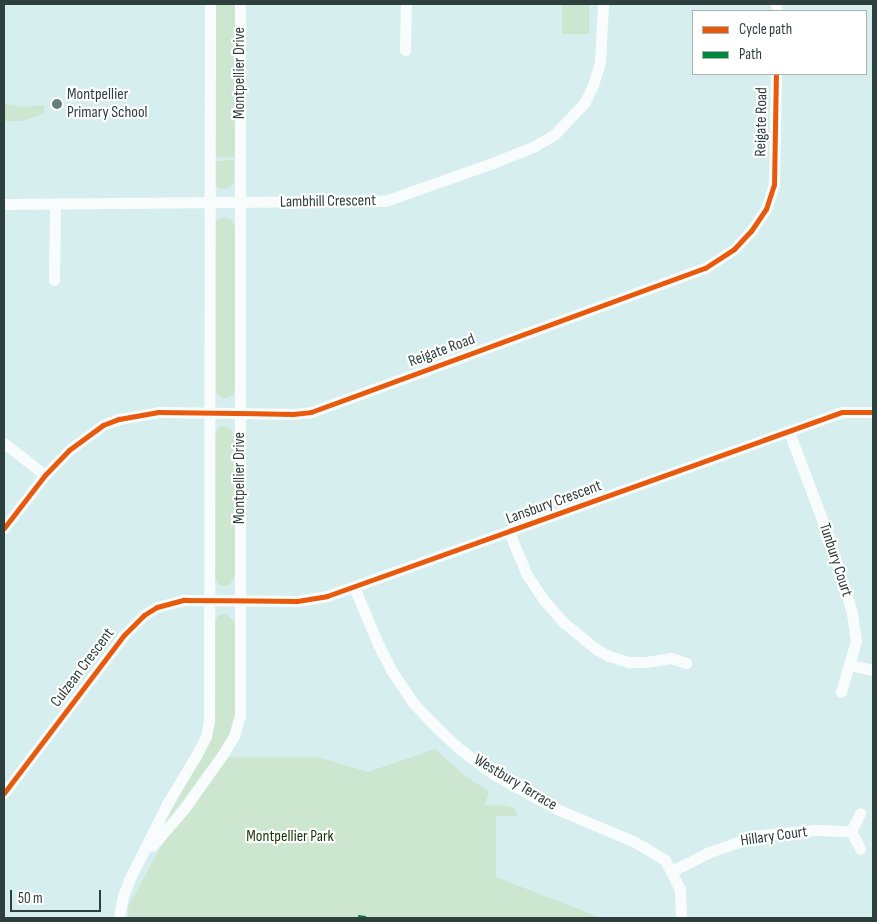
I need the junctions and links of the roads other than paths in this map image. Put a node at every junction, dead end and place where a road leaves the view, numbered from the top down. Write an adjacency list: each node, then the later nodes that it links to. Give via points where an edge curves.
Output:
1 (210, 4): 7 (street, Montpellier Drive)
2 (240, 4): 8 (street, Montpellier Drive)
3 (406, 4): 5 (street)
4 (603, 4): 8 (street, Lambhill Crescent, via 600,62 593,85 585,102 570,120 544,141 385,201)
5 (405, 50)
6 (776, 75): 14 (street, Reigate Road, via 774,185 766,209 734,249 706,268 331,406 293,414)
7 (210, 203): 8 (street, Lambhill Crescent); 10 (street, Lambhill Crescent); 13 (street, Montpellier Drive)
8 (240, 203): 14 (street, Montpellier Drive)
9 (4, 204): 10 (street, Lambhill Crescent)
10 (55, 205): 11 (street)
11 (54, 280)
12 (873, 412): 15 (street, Lansbury Crescent, via 842,412)
13 (210, 414): 14 (street, Reigate Road); 17 (street, Reigate Road, via 158,412 119,419 86,436); 21 (street, Montpellier Drive)
14 (240, 414): 22 (street, Montpellier Drive)
15 (789, 432): 19 (street, Lansbury Crescent); 24 (street, Tunbury Court, via 828,535 852,613 856,641)
16 (4, 444): 17 (street)
17 (45, 475): 18 (street, Reigate Road)
18 (4, 528)
19 (508, 532): 20 (street, Lansbury Crescent); 23 (street, via 527,575 543,599 563,622 590,644 609,656 629,662 671,658)
20 (354, 587): 22 (street, Lansbury Crescent, via 314,599); 32 (street, Westbury Terrace, via 378,644 413,703 461,750 493,774 527,793 653,851)
21 (209, 600): 22 (street, Culzean Crescent); 27 (street, Culzean Crescent, via 171,602 157,607 133,625); 31 (street, Montpellier Drive, via 209,721 206,736 167,804)
22 (240, 601): 31 (street, Montpellier Drive, via 240,714 234,736 198,789)
23 (686, 663)
24 (849, 665): 25 (street); 26 (street, Tunbury Court)
25 (872, 670)
26 (841, 692)
27 (4, 793)
28 (860, 813): 29 (street)
29 (851, 832): 30 (street); 32 (street, Hillary Court, via 815,830 755,836 707,852)
30 (860, 849)
31 (141, 860): 33 (street, Montpellier Drive, via 123,896)
32 (672, 870): 34 (street, Westbury Terrace, via 680,890)
33 (119, 918)
34 (681, 918)

